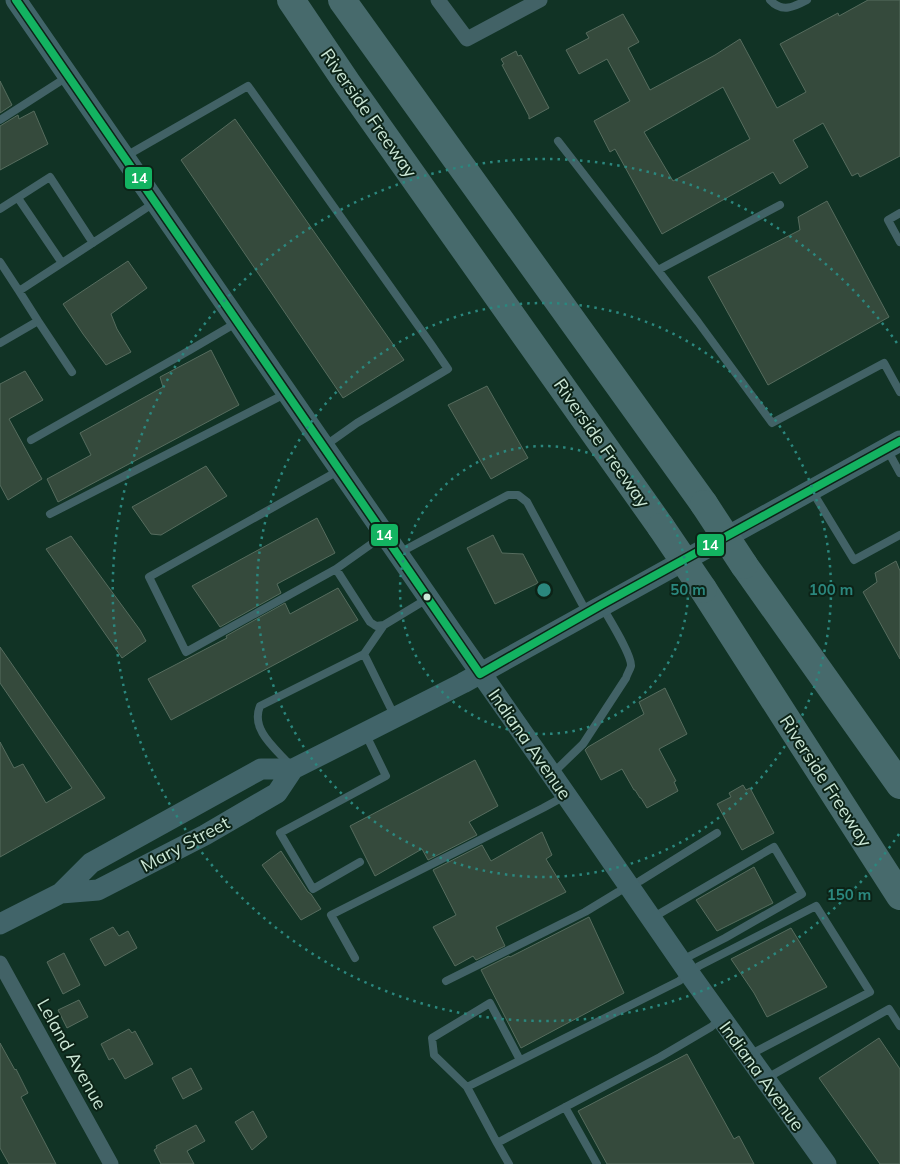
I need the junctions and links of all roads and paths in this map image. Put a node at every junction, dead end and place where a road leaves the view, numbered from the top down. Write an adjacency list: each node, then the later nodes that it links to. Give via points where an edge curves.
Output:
1 (16, 0): 8 (main road, Indiana Avenue)
2 (291, 0): 55 (highway, Riverside Freeway, bridge, via 661,526)
3 (342, 0): 49 (highway, bridge, via 704,504)
4 (438, 0): 5 (street, via 467,39)
5 (540, 0)
6 (770, 0): 7 (lane, via 776,6 789,8)
7 (807, 0)
8 (69, 76): 9 (lane); 11 (main road, Indiana Avenue)
9 (0, 120)
10 (558, 141): 21 (lane)
11 (124, 157): 13 (main road, Indiana Avenue); 31 (lane, via 248,86 448,369)
12 (18, 198): 15 (lane); 18 (lane, via 50,177); 20 (lane)
13 (156, 202): 18 (lane); 24 (main road, Indiana Avenue)
14 (780, 204): 21 (lane)
15 (0, 209)
16 (900, 213): 17 (lane, via 888,220)
17 (900, 242)
18 (93, 243): 20 (lane)
19 (0, 262): 22 (lane)
20 (62, 262): 22 (lane)
21 (658, 270): 27 (lane, via 772,423 884,363)
22 (20, 291): 23 (lane)
23 (38, 322): 25 (lane); 26 (lane)
24 (238, 322): 28 (main road, Indiana Avenue); 29 (lane)
25 (0, 343)
26 (72, 372)
27 (900, 392)
28 (287, 393): 31 (main road, Indiana Avenue); 35 (lane)
29 (31, 440)
30 (893, 444): 33 (lane); 34 (main road, Mary Street)
31 (324, 446): 32 (main road, Indiana Avenue)
32 (340, 470): 36 (main road, Indiana Avenue); 39 (lane, via 149,578 186,652)
33 (900, 473)
34 (811, 490): 37 (lane, via 854,560); 41 (main road, Mary Street)
35 (50, 514)
36 (384, 535): 38 (main road, Indiana Avenue); 39 (lane)
37 (900, 535)
38 (398, 554): 40 (main road, Indiana Avenue); 41 (lane, via 508,495 518,495 528,502)
39 (336, 569): 42 (lane, via 370,622 376,626)
40 (428, 598): 42 (lane); 44 (main road, Indiana Avenue)
41 (594, 609): 44 (main road, Mary Street); 48 (lane, via 627,652 631,666 583,744)
42 (384, 625): 43 (lane)
43 (364, 654): 45 (lane); 47 (lane, via 260,706 257,721 262,734)
44 (471, 678): 45 (main road, Mary Street); 48 (main road, Indiana Avenue)
45 (395, 717): 46 (main road, Mary Street)
46 (365, 733): 47 (main road, Mary Street); 52 (lane, via 386,776 280,833 312,889)
47 (294, 769): 54 (main road, Mary Street, via 261,769 91,864); 54 (main road, Mary Street, via 277,793 205,835 98,890)
48 (552, 775): 50 (main road, Indiana Avenue)
49 (900, 785)
50 (566, 795): 53 (main road, Indiana Avenue); 58 (lane, via 331,915)
51 (717, 833): 53 (lane)
52 (360, 862)
53 (629, 886): 56 (main road, Indiana Avenue); 61 (lane, via 585,912)
54 (61, 894): 57 (main road, Mary Street)
55 (900, 896)
56 (652, 918): 60 (main road, Indiana Avenue); 60 (lane, via 774,847 802,894 725,938)
57 (0, 924)
58 (355, 958)
59 (0, 963): 70 (street, Leland Avenue)
60 (689, 967): 62 (main road, Indiana Avenue); 64 (lane, via 816,906 870,992); 65 (lane, via 672,984)
61 (446, 981)
62 (721, 1019): 64 (main road, Indiana Avenue); 68 (lane, via 660,1057)
63 (900, 1026): 66 (lane, via 889,1009)
64 (752, 1053): 66 (main road, Indiana Avenue)
65 (520, 1060): 67 (lane); 67 (lane, via 490,1003 432,1038 434,1055)
66 (766, 1079): 73 (main road, Indiana Avenue)
67 (467, 1087): 69 (lane)
68 (565, 1107): 69 (lane); 72 (lane)
69 (497, 1143): 71 (lane)
70 (111, 1164)
71 (510, 1164)
72 (597, 1164)
73 (826, 1164)

